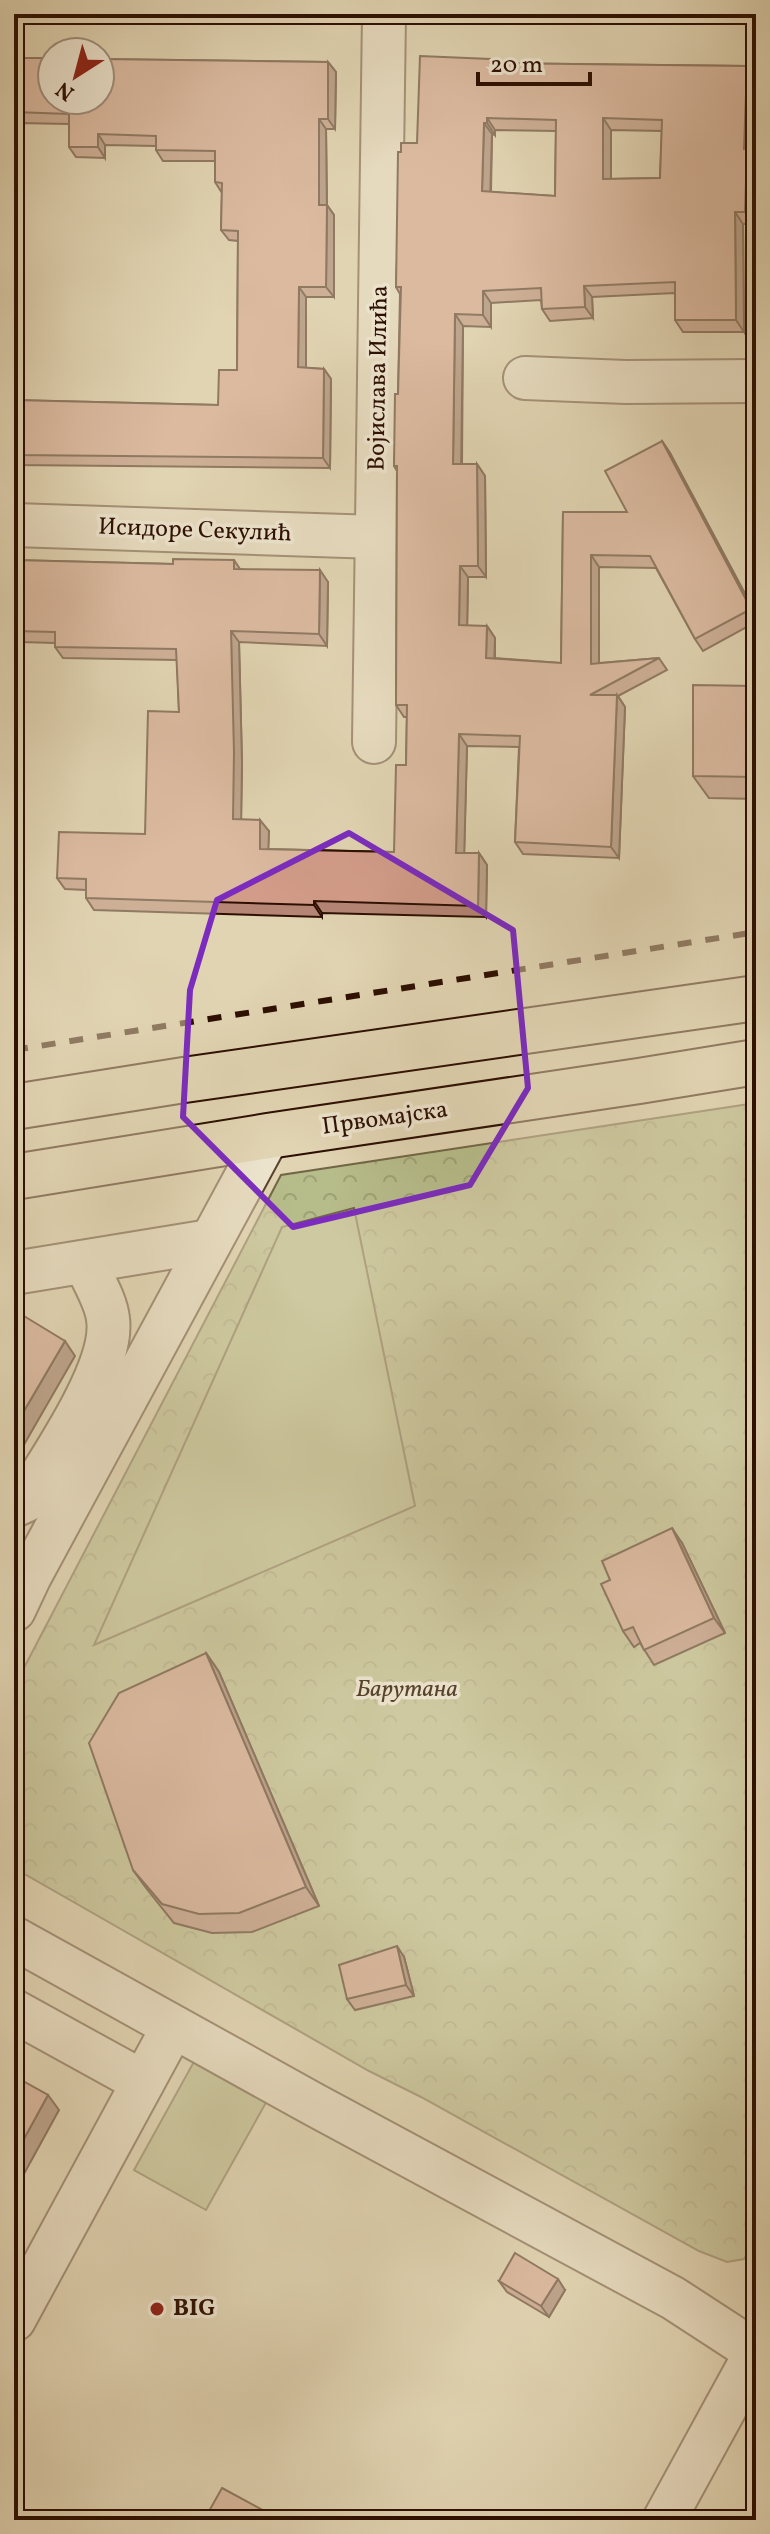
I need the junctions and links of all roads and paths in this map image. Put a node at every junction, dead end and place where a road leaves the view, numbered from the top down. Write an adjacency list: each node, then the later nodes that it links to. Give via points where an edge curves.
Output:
1 (384, 14): 5 (street, Војислава Илића)
2 (525, 378): 3 (street)
3 (756, 381)
4 (14, 525): 5 (street, Исидоре Секулић)
5 (377, 537): 6 (street, Војислава Илића)
6 (374, 742)
7 (756, 998): 9 (main road)
8 (756, 1062): 10 (main road, Првомајска)
9 (14, 1107)
10 (268, 1136): 11 (main road, Првомајска); 12 (street)
11 (14, 1177)
12 (210, 1241): 13 (street); 16 (street)
13 (85, 1262): 14 (street); 15 (street, via 108,1317 108,1347 80,1410 25,1501)
14 (14, 1273)
15 (14, 1506)
16 (19, 1585)
17 (14, 1938): 19 (street)
18 (14, 2011): 20 (street)
19 (173, 2027): 20 (street); 22 (street, via 673,2298)
20 (143, 2082): 21 (street)
21 (14, 2320)
22 (756, 2352): 23 (street)
23 (664, 2520)

